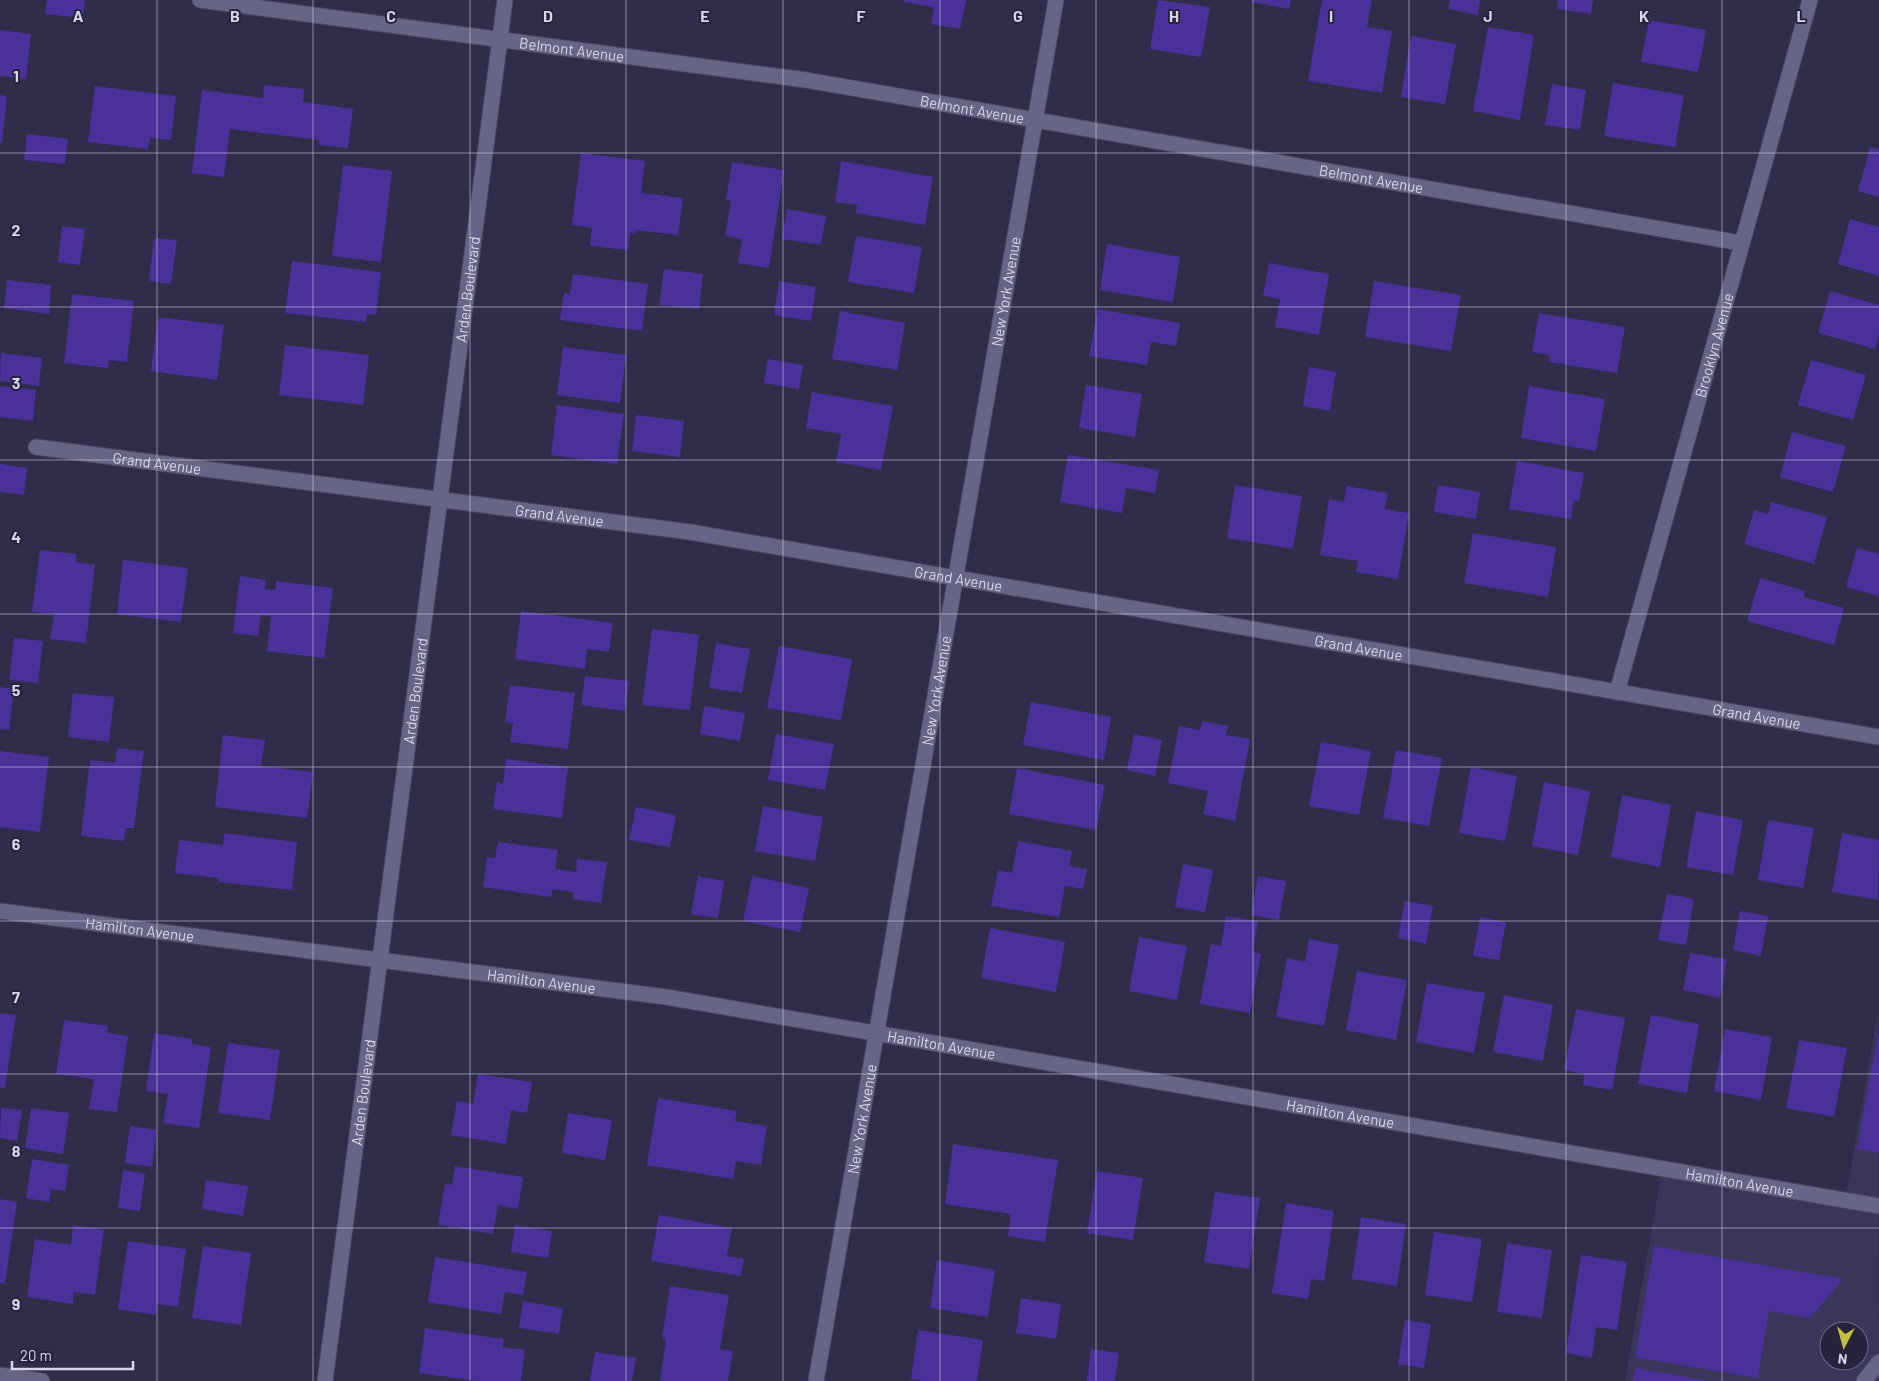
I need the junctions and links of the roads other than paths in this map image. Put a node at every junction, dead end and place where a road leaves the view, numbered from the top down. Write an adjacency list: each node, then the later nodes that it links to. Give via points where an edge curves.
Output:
1 (200, 0): 5 (street, Belmont Avenue)
2 (505, 0): 5 (street, Arden Boulevard)
3 (1056, 0): 6 (street, New York Avenue)
4 (1810, 0): 7 (street, Brooklyn Avenue)
5 (500, 40): 6 (street, Belmont Avenue, via 806,80); 9 (street, Arden Boulevard)
6 (1035, 121): 7 (street, Belmont Avenue); 10 (street, New York Avenue)
7 (1741, 242): 11 (street, Brooklyn Avenue)
8 (36, 447): 9 (street, Grand Avenue)
9 (440, 501): 10 (street, Grand Avenue, via 690,532); 14 (street, Arden Boulevard)
10 (956, 578): 11 (street, Grand Avenue); 15 (street, New York Avenue)
11 (1617, 692): 12 (street, Grand Avenue)
12 (1879, 737)
13 (0, 911): 14 (street, Hamilton Avenue)
14 (379, 959): 15 (street, Hamilton Avenue, via 666,997); 20 (street, Arden Boulevard)
15 (877, 1034): 16 (street, Hamilton Avenue); 21 (street, New York Avenue)
16 (1879, 1206)
17 (1879, 1362): 22 (street)
18 (0, 1375): 19 (street)
19 (42, 1381)
20 (325, 1381)
21 (816, 1381)
22 (1864, 1381)

